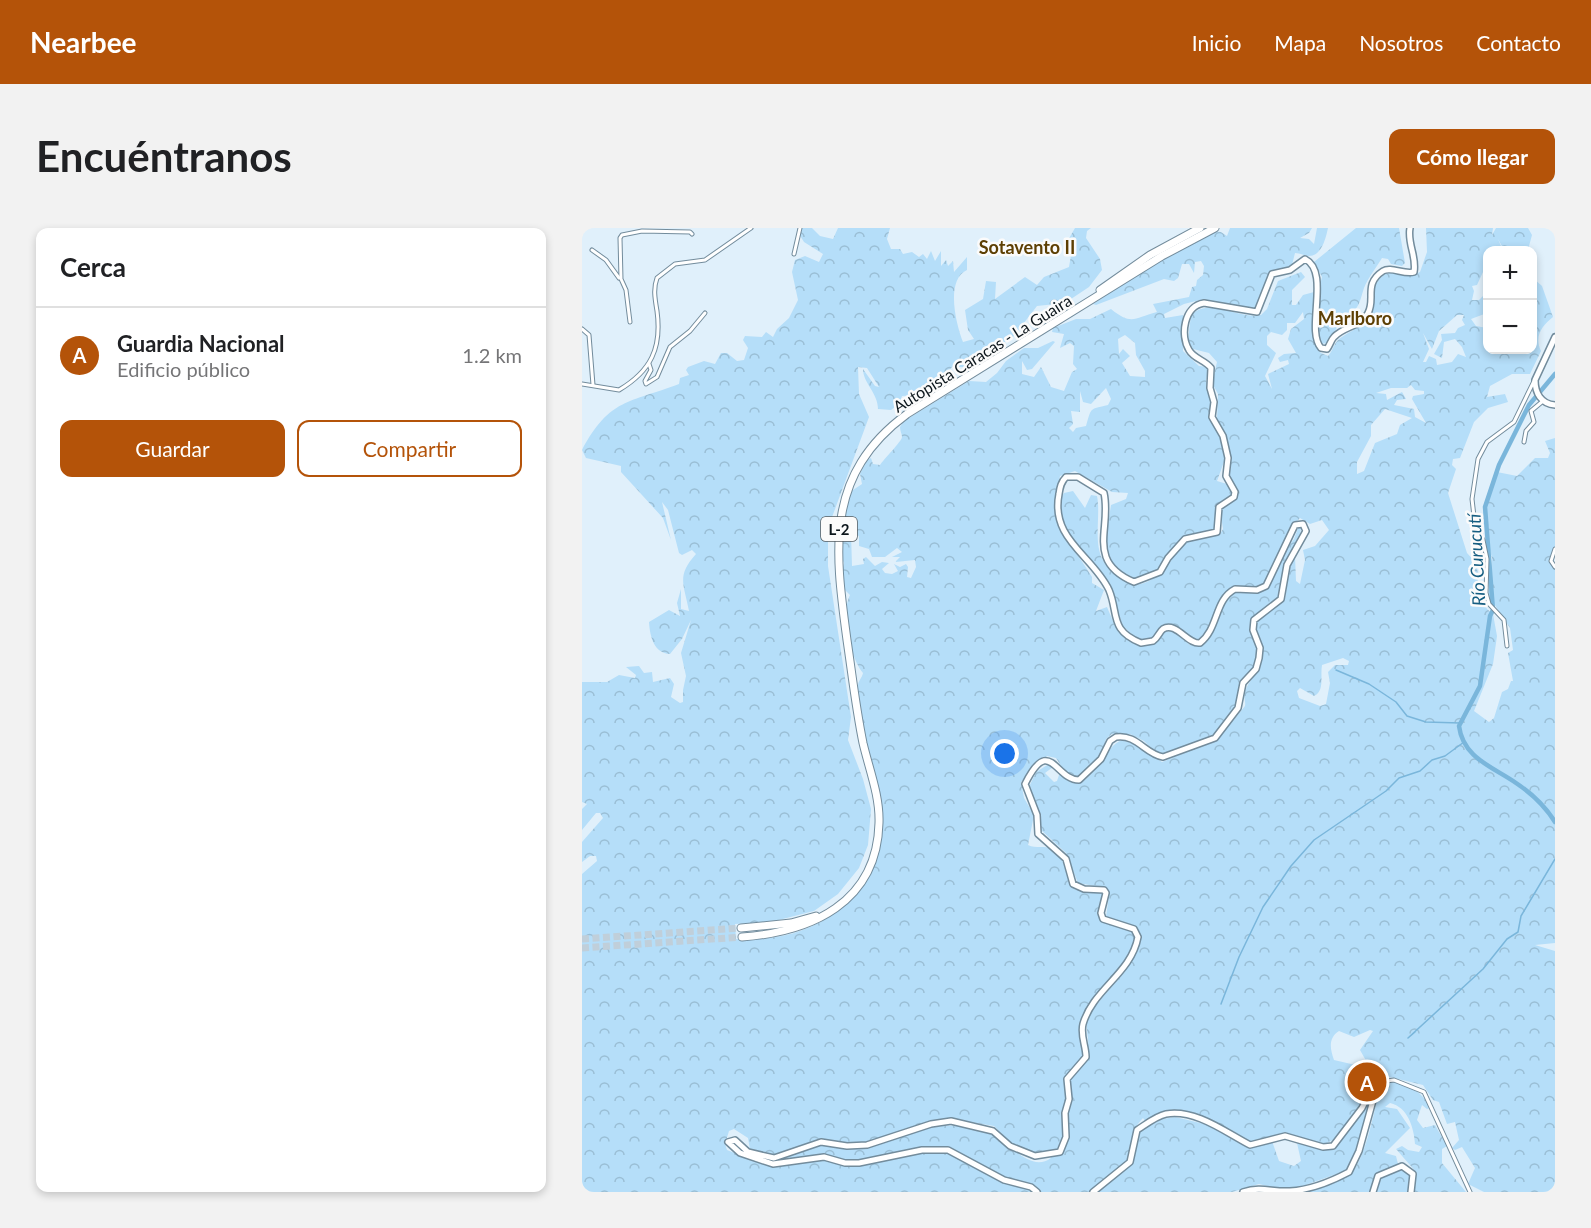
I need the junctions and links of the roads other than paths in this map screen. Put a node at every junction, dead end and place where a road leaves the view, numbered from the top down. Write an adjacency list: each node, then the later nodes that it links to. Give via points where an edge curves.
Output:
1 (751, 228): 15 (street, via 705,260 675,264 657,278 654,292 660,330)
2 (1200, 228): 25 (highway, Autopista Caracas - La Guaira / L-2, via 1157,251 904,411 865,449 840,503 832,552 854,717 875,811 871,850 853,886 824,911 792,923)
3 (1215, 228): 26 (highway, Autopista Caracas - La Guaira / L-2, via 1162,255 907,414 869,452 846,496 837,552 858,717 878,804 875,851 857,888 826,915 781,933)
4 (1410, 228): 28 (main road, via 1414,272 1382,272 1369,289 1368,314 1335,336 1327,349 1315,340 1315,272 1305,259 1290,270 1272,274 1257,312 1204,303 1191,310 1186,322 1186,343 1192,355 1211,368 1212,417 1224,436 1226,476 1235,492 1219,507 1217,532 1187,538 1160,572 1134,582 1112,566 1103,546 1104,493 1075,476 1066,477 1061,483 1058,507 1064,532 1109,592 1119,627 1141,643 1153,641 1170,628 1193,643 1200,643 1213,628 1225,597 1235,589 1257,590 1266,586 1296,525 1304,525 1306,531 1287,565 1281,598 1254,620 1253,630 1260,648 1256,669 1243,683 1238,708 1215,738 1161,757 1135,740 1116,737 1101,759 1078,780 1065,776 1048,760 1025,784 1037,815 1038,834 1066,859 1074,884 1104,890 1102,918 1134,929 1138,937 1127,966 1090,1008 1084,1022 1086,1059 1067,1078 1066,1137 1060,1152 1038,1156 1010,1146 993,1131 951,1121 867,1144 818,1142 774,1158 748,1152 735,1140 728,1142 740,1153 773,1164 824,1157 859,1163 922,1150 948,1150 1004,1180)
5 (797, 229): 9 (street)
6 (641, 230): 7 (street); 10 (street, via 620,238)
7 (692, 234)
8 (592, 250): 10 (street)
9 (794, 254)
10 (621, 279): 12 (street)
11 (705, 313): 15 (street, via 670,347 657,377 646,384)
12 (630, 322)
13 (582, 329): 18 (street, via 589,335)
14 (1555, 337): 16 (main road)
15 (649, 364): 18 (street, via 645,372 619,390)
16 (1535, 383): 19 (main road); 24 (street, via 1514,422 1487,442 1478,459 1472,499 1475,525 1484,540 1487,559 1486,593 1489,604 1504,620)
17 (582, 384): 18 (street)
18 (593, 385)
19 (1541, 399): 20 (main road); 21 (street, via 1531,411 1534,422 1526,431)
20 (1555, 405)
21 (1524, 442)
22 (1555, 549): 23 (street, via 1551,561)
23 (1555, 567)
24 (1507, 646)
25 (741, 928)
26 (742, 937)
27 (1371, 1083): 29 (main road, via 1366,1071 1356,1071 1356,1077 1367,1088 1366,1101 1340,1139 1328,1148 1285,1136 1250,1145 1227,1130 1196,1119 1162,1115 1137,1130 1130,1162); 30 (main road, via 1374,1100 1349,1172 1294,1190 1257,1187); 33 (street, via 1399,1081 1424,1092)
28 (1037, 1192)
29 (1093, 1192)
30 (1243, 1192)
31 (1373, 1192): 32 (main road, via 1378,1176 1404,1166 1413,1174)
32 (1412, 1192)
33 (1470, 1192)

